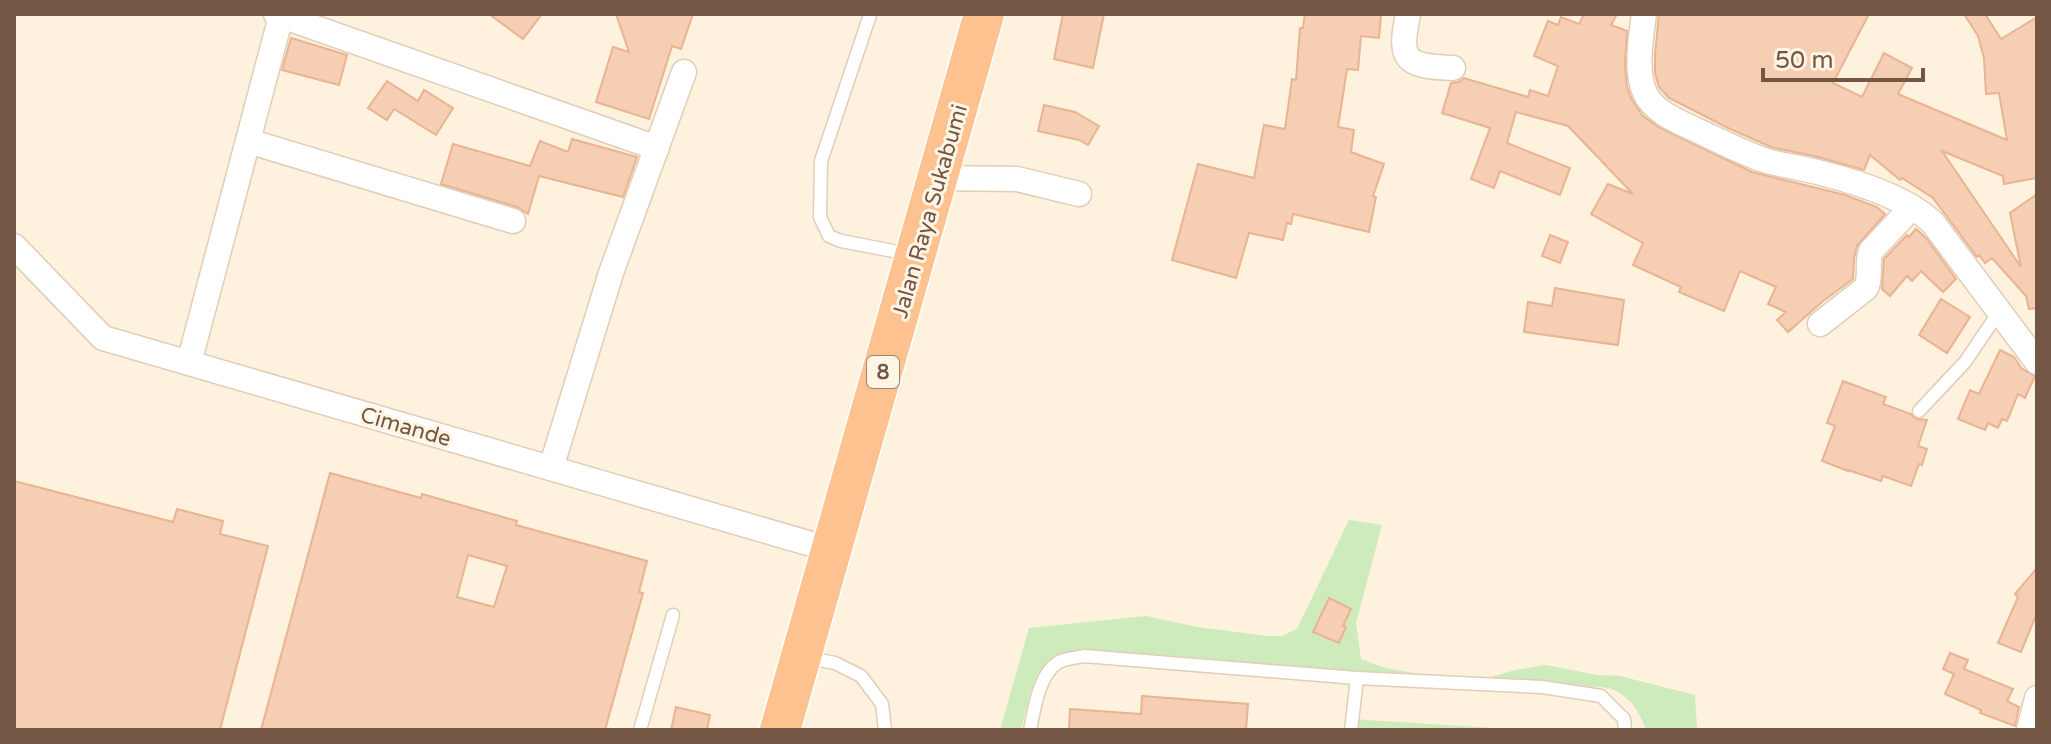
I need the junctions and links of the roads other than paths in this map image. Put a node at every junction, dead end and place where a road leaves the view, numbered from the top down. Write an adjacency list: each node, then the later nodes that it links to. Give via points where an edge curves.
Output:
1 (984, 14): 10 (highway, Jalan Raya Sukabumi / 8)
2 (1408, 14): 6 (street, via 1404,52 1423,67)
3 (1644, 14): 12 (street, via 1641,80 1651,103 1666,114 1745,153 1837,177)
4 (279, 15): 8 (street); 9 (street)
5 (870, 15): 15 (lane, via 821,161 820,217 829,236 841,241)
6 (1453, 68)
7 (684, 72): 9 (street)
8 (248, 141): 13 (street); 19 (street)
9 (657, 148): 21 (street, via 611,273)
10 (939, 178): 11 (street, via 1017,179); 15 (highway, Jalan Raya Sukabumi / 8)
11 (1079, 194)
12 (1912, 207): 16 (street, via 1933,223); 17 (street, via 1871,251 1866,288)
13 (513, 221)
14 (14, 246): 19 (street, Cimande, via 103,338)
15 (916, 255): 22 (highway, Jalan Raya Sukabumi / 8)
16 (1999, 312): 18 (street); 20 (lane, via 1965,362)
17 (1820, 324)
18 (2037, 362)
19 (189, 363): 21 (street, Cimande)
20 (1919, 411)
21 (551, 468): 22 (street, Cimande)
22 (832, 550): 24 (highway, Jalan Raya Sukabumi / 8)
23 (673, 615): 27 (lane)
24 (801, 656): 28 (highway, Jalan Raya Sukabumi / 8); 29 (lane, via 835,663 861,676 882,704)
25 (1357, 678): 30 (lane, via 1084,656 1061,660 1051,668 1036,698); 31 (lane); 32 (lane, via 1542,687 1601,696 1624,719)
26 (2037, 698): 33 (street)
27 (640, 730)
28 (780, 730)
29 (885, 730)
30 (1030, 730)
31 (1351, 730)
32 (1625, 730)
33 (2029, 730)

